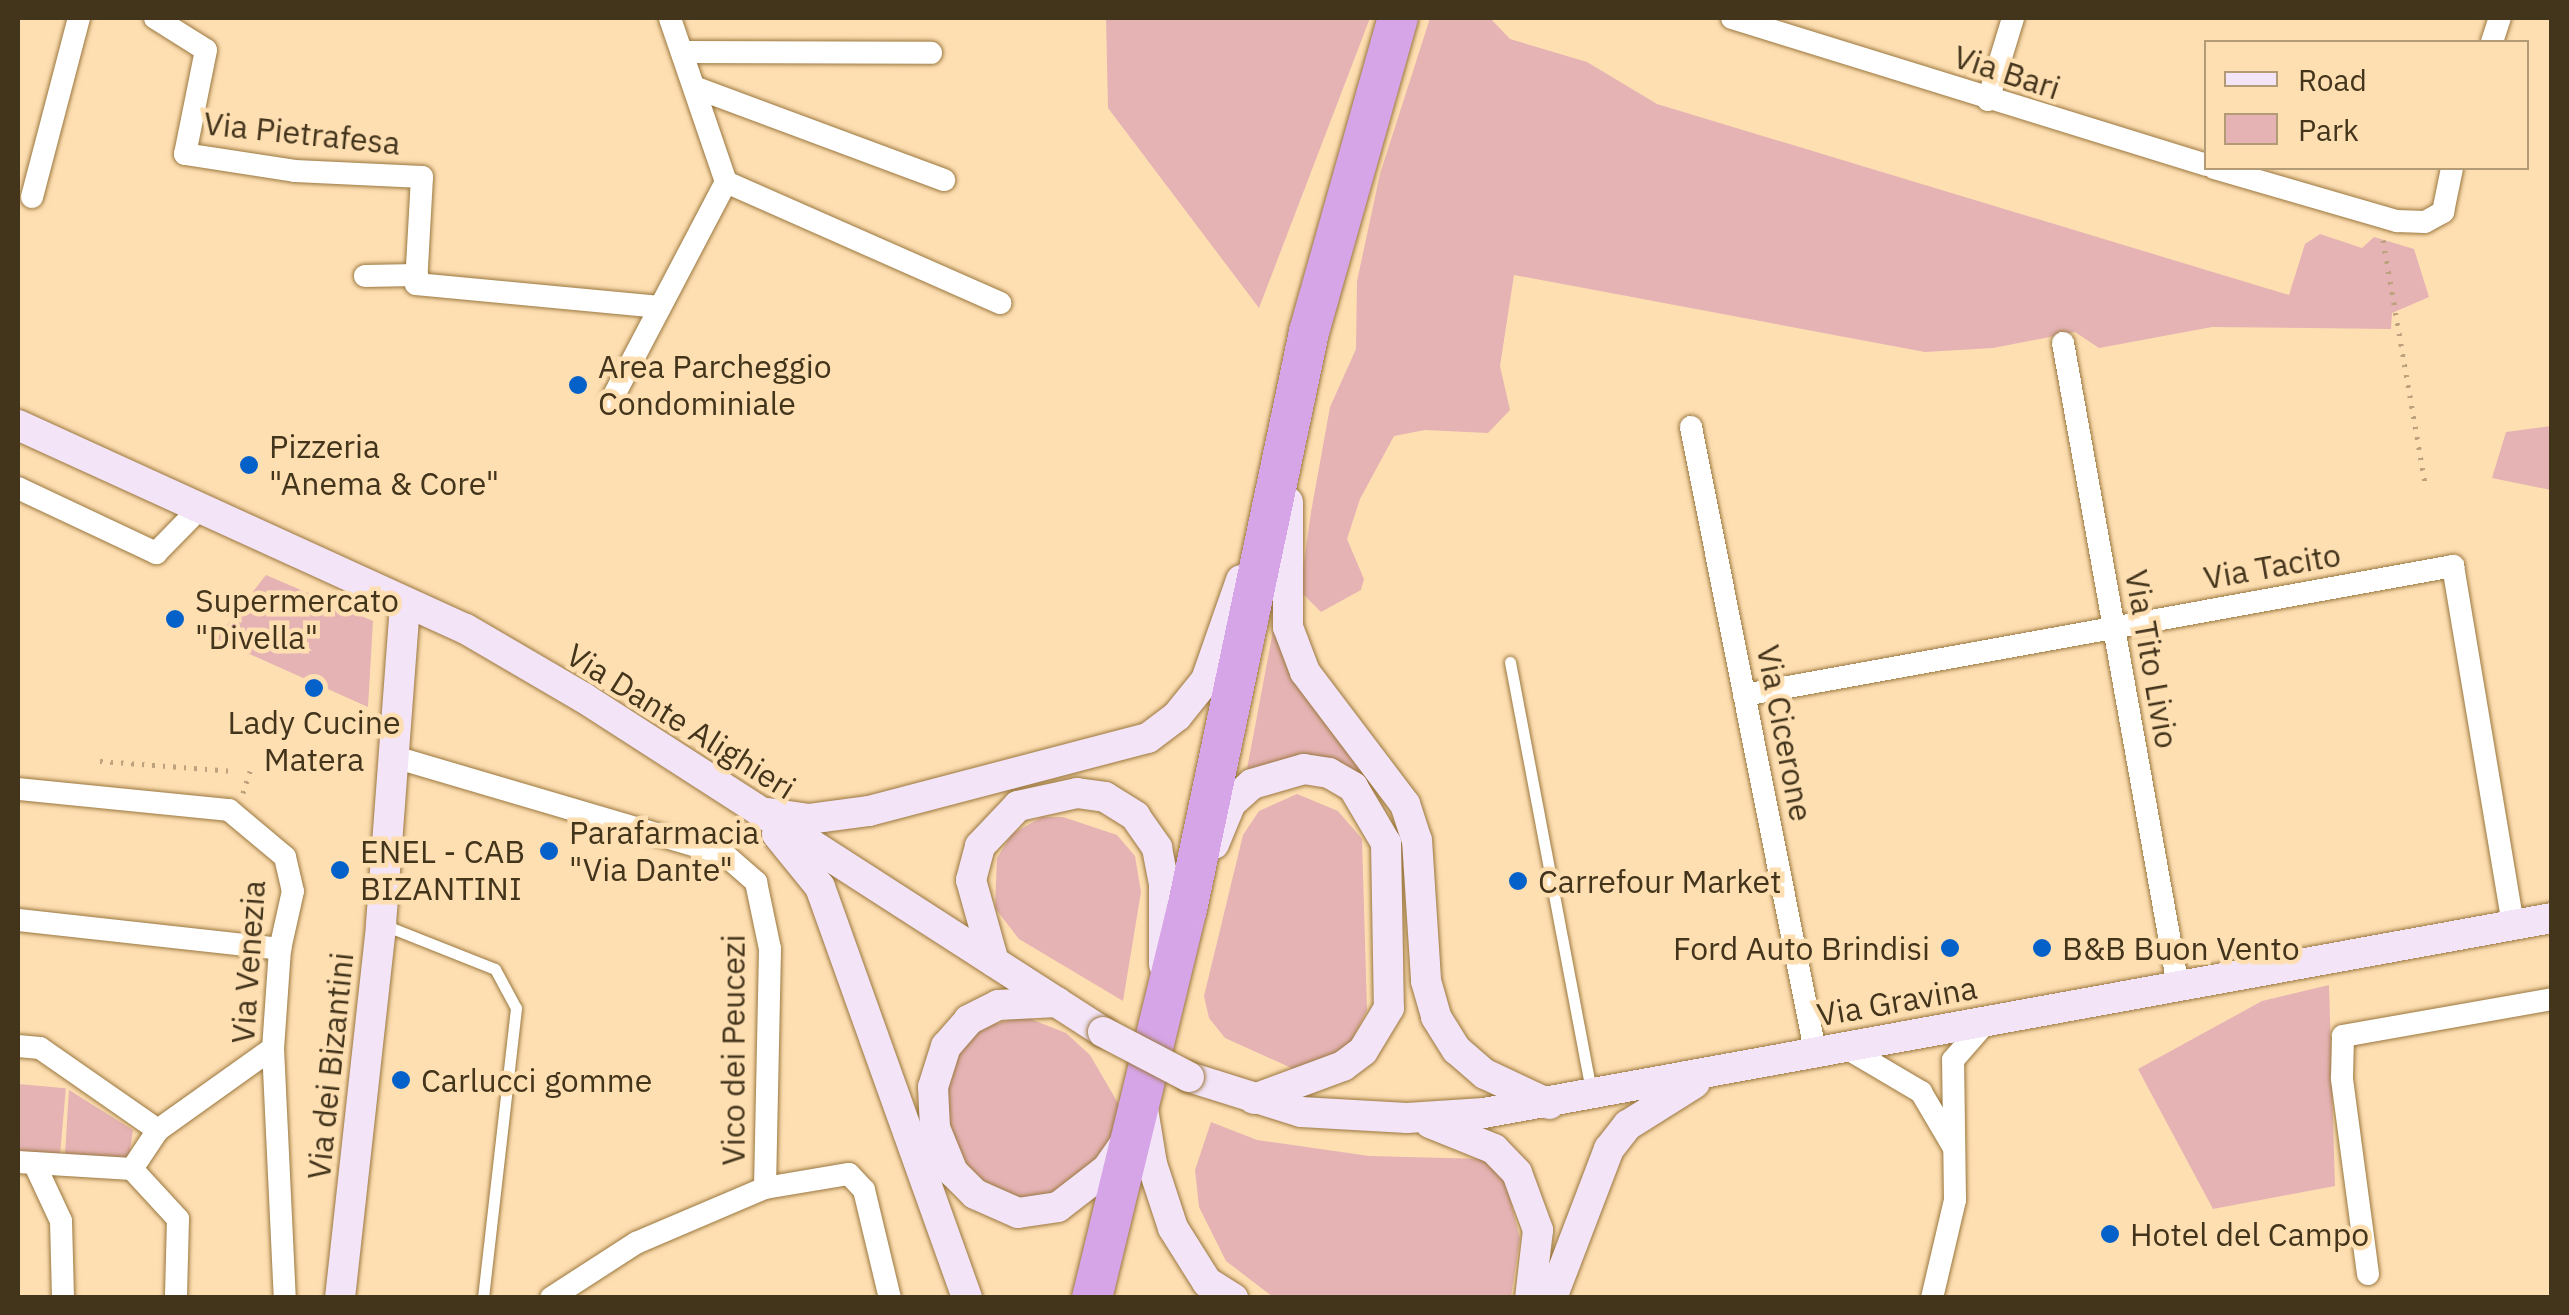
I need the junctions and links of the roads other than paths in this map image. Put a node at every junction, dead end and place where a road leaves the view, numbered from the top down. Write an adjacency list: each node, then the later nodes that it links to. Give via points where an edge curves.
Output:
1 (79, 18): 16 (street)
2 (155, 18): 18 (street, Via Pietrafesa, via 206,50 184,154 294,171 422,178)
3 (670, 18): 7 (street)
4 (1398, 18): 21 (highway)
5 (1732, 18): 10 (street, Via Bari)
6 (2012, 18): 10 (street)
7 (682, 52): 8 (street); 9 (street)
8 (931, 52)
9 (694, 87): 14 (street); 15 (street)
10 (1988, 100): 11 (street, Via Bari)
11 (2204, 164)
12 (2221, 170): 13 (street, via 2425,222 2442,212)
13 (2452, 170)
14 (944, 180)
15 (726, 182): 19 (street); 20 (street)
16 (32, 198)
17 (365, 276): 18 (street)
18 (417, 276): 20 (street, via 416,284)
19 (1000, 302)
20 (660, 307): 23 (street)
21 (1310, 332): 26 (highway); 55 (main road, via 1285,524 1288,628 1305,672 1406,804 1417,840 1426,981 1436,1017 1457,1050 1485,1074)
22 (2063, 343): 30 (street, Via Tito Livio)
23 (612, 399)
24 (18, 425): 28 (main road, Via Dante Alighieri)
25 (1692, 426): 32 (street, Via Cicerone)
26 (1281, 457): 35 (main road, via 1206,680 1148,738 869,811 808,819); 36 (highway)
27 (18, 488): 28 (street, via 156,553)
28 (200, 508): 29 (main road, Via Dante Alighieri)
29 (405, 603): 33 (main road, Via dei Bizantini); 35 (main road, Via Dante Alighieri, via 568,688)
30 (2114, 628): 32 (street, Via Tacito); 40 (street, Via Tacito, via 2453,566); 43 (street, Via Tito Livio)
31 (1510, 662): 53 (lane)
32 (1744, 695): 50 (street, Via Cicerone)
33 (391, 756): 39 (main road, Via dei Bizantini); 62 (street, Vico dei Peucezi, via 742,864 756,882 770,950)
34 (18, 789): 41 (street, Via Venezia, via 229,810 285,857 292,891)
35 (760, 812): 42 (main road, Via Dante Alighieri); 71 (main road, via 820,887)
36 (1186, 909): 44 (highway); 54 (main road, via 1231,803 1252,784 1304,769 1329,773 1353,787 1374,814 1386,843 1390,1008 1363,1051 1342,1066)
37 (2552, 918): 40 (main road, Via Gravina)
38 (18, 920): 41 (street)
39 (381, 924): 67 (main road, Via dei Bizantini); 68 (lane, via 495,968 516,1008)
40 (2513, 926): 43 (main road, Via Gravina)
41 (280, 949): 49 (street, Via Venezia)
42 (994, 962): 44 (main road, via 971,880 980,846 1018,806 1047,796 1105,797 1134,816 1157,848); 46 (main road, Via Dante Alighieri)
43 (2178, 986): 47 (main road, Via Gravina)
44 (1166, 992): 56 (highway)
45 (2552, 999): 63 (street, via 2343,1036 2342,1078)
46 (1057, 1002): 52 (main road, Via Dante Alighieri, bridge); 56 (main road, via 998,1005 969,1020 946,1046 934,1087 935,1114 953,1172 976,1194 1018,1213 1058,1206 1106,1168)
47 (1988, 1020): 50 (main road, Via Gravina); 59 (street, via 1953,1060)
48 (18, 1046): 58 (street, via 40,1048)
49 (273, 1048): 58 (street); 66 (street, Via Venezia)
50 (1829, 1048): 51 (main road, Via Gravina); 59 (street, via 1921,1092)
51 (1730, 1066): 53 (main road, Via Gravina); 75 (main road, via 1628,1124 1609,1148)
52 (1189, 1077): 54 (main road, Via Gravina)
53 (1592, 1095): 55 (main road, Via Gravina)
54 (1254, 1099): 57 (main road, Via Gravina, via 1302,1112)
55 (1549, 1104): 57 (main road, Via Gravina)
56 (1139, 1115): 72 (highway); 73 (main road, via 1174,1228 1206,1282)
57 (1407, 1118): 74 (main road, via 1460,1130 1518,1173 1538,1230)
58 (158, 1130): 61 (street)
59 (1957, 1156): 76 (street)
60 (26, 1162): 61 (street); 64 (street, via 62,1220)
61 (132, 1169): 65 (street, via 178,1219)
62 (765, 1188): 69 (street, Vico dei Peucezi, via 636,1243); 70 (street, via 850,1174 864,1190)
63 (2368, 1274)
64 (64, 1298)
65 (176, 1298)
66 (284, 1298)
67 (340, 1298)
68 (483, 1298)
69 (551, 1298)
70 (890, 1298)
71 (967, 1298)
72 (1092, 1298)
73 (1233, 1298)
74 (1530, 1298)
75 (1552, 1298)
76 (1932, 1298)

